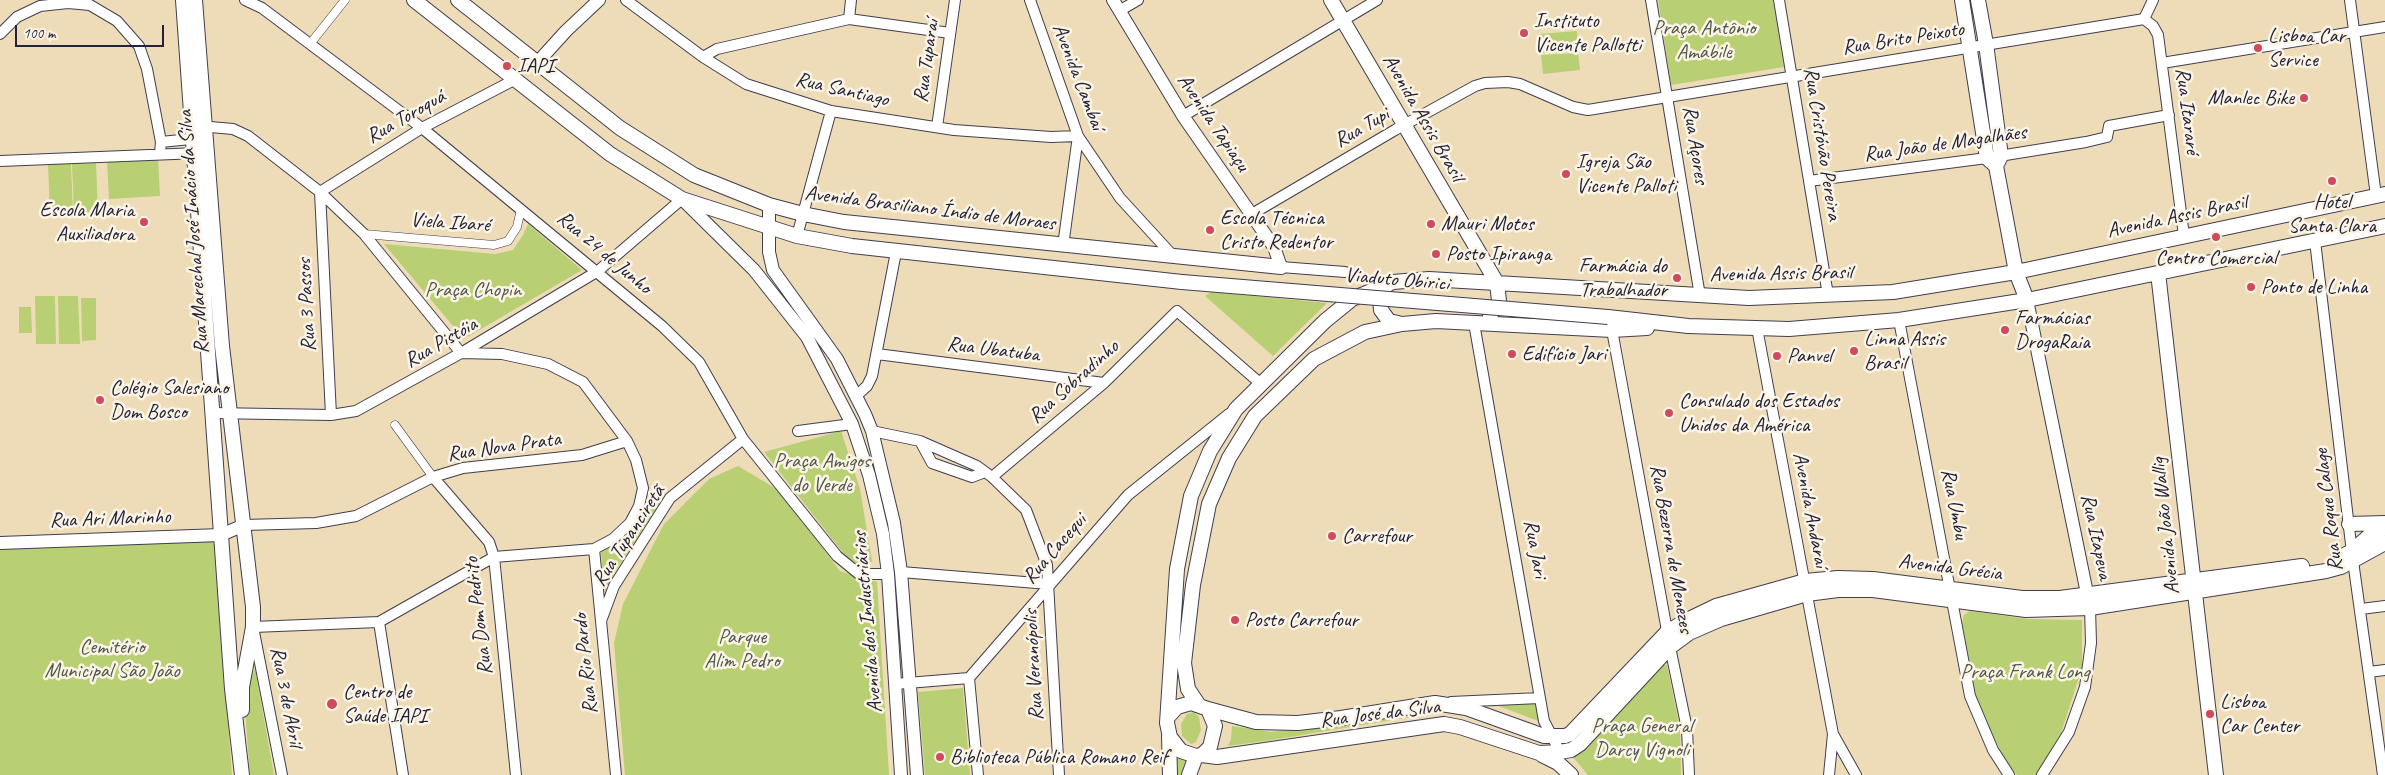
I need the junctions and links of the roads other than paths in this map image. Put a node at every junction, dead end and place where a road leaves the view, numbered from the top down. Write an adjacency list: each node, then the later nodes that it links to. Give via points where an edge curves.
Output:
1 (183, 0): 44 (main road, Rua Marechal José Inácio da Silva)
2 (195, 0): 44 (main road, Rua Marechal José Inácio da Silva)
3 (245, 0): 29 (street, Rua 24 de Junho, via 262,8)
4 (345, 0): 29 (street)
5 (414, 0): 36 (main road, Avenida Brasiliano Índio de Moraes)
6 (458, 0): 33 (main road, Avenida Brasiliano Índio de Moraes)
7 (599, 0): 33 (street)
8 (626, 0): 32 (street, Rua Santiago)
9 (851, 0): 22 (street)
10 (955, 0): 27 (street, Rua Tuparaí)
11 (1030, 0): 45 (street, Avenida Cambaí)
12 (1138, 0): 21 (street)
13 (1331, 0): 24 (main road, Avenida Assis Brasil)
14 (1377, 0): 24 (street)
15 (1651, 0): 37 (street, Rua Açores)
16 (1779, 0): 35 (street, Rua Cristóvão Pereira)
17 (1962, 0): 31 (main road)
18 (1978, 0): 30 (main road)
19 (2153, 0): 23 (street)
20 (2350, 0): 26 (street)
21 (1116, 5): 40 (street, Avenida Tapiaçu)
22 (849, 19): 27 (street); 32 (street, via 717,49)
23 (2144, 19): 30 (street, Rua Brito Peixoto); 34 (street, Rua Itararé, via 2158,35)
24 (1343, 20): 40 (street); 41 (main road, Avenida Assis Brasil)
25 (2385, 27): 26 (street)
26 (2354, 32): 34 (street); 52 (street)
27 (950, 33): 42 (street, Rua Tuparaí)
28 (0, 34): 46 (street, via 17,18 40,6 90,5 117,21 139,46 147,69)
29 (310, 44): 43 (street, Rua 24 de Junho)
30 (1986, 44): 31 (street, Rua Brito Peixoto); 48 (main road)
31 (1970, 47): 35 (street, Rua Brito Peixoto); 48 (main road)
32 (703, 57): 38 (street, Rua Santiago, via 746,84)
33 (537, 63): 54 (main road, Avenida Brasiliano Índio de Moraes, via 620,128 694,176)
34 (2162, 63): 39 (street, Rua Itararé)
35 (1792, 76): 37 (street, Rua Brito Peixoto); 50 (street, Rua Cristóvão Pereira)
36 (514, 80): 43 (street, Rua Toroquá); 53 (main road, Avenida Brasiliano Índio de Moraes, via 610,154)
37 (1668, 97): 41 (street, Rua Tupi, via 1581,110 1520,84 1495,82 1475,86); 78 (street, Rua Açores)
38 (831, 111): 42 (street, Rua Santiago); 56 (street)
39 (2169, 115): 48 (street, Rua João de Magalhães, via 2109,126 2107,137); 63 (street, Rua Itararé)
40 (1183, 116): 57 (street, Avenida Tapiaçu)
41 (1405, 125): 57 (street, Rua Tupi); 76 (main road, Avenida Assis Brasil)
42 (936, 127): 45 (street, Rua Santiago, via 1051,137)
43 (422, 128): 51 (street, Rua Toroquá); 55 (street, Rua 24 de Junho)
44 (198, 136): 46 (street); 47 (street); 51 (street, via 233,129 248,136); 80 (main road, Rua Marechal José Inácio da Silva, via 208,152); 81 (main road, Rua Marechal José Inácio da Silva)
45 (1078, 136): 65 (street); 68 (street, Avenida Cambaí, via 1120,198)
46 (161, 142): 47 (street)
47 (160, 153): 49 (street)
48 (1995, 160): 50 (street, Rua João de Magalhães); 72 (main road)
49 (0, 161)
50 (1809, 181): 77 (street, Rua Cristóvão Pereira)
51 (320, 192): 60 (street); 96 (street, Rua 3 Passos)
52 (2381, 195): 63 (main road, Avenida Assis Brasil)
53 (682, 198): 59 (main road, Avenida Brasiliano Índio de Moraes); 70 (street, Rua Pistóia); 92 (street, Avenida dos Industriários, via 764,282 807,338)
54 (769, 205): 56 (main road, Avenida Brasiliano Índio de Moraes); 59 (street, Avenida dos Industriários)
55 (521, 209): 61 (street, Viela Ibaré, via 517,227 508,242 494,246); 70 (street, Rua 24 de Junho)
56 (803, 214): 62 (street); 65 (main road, Avenida Brasiliano Índio de Moraes, via 844,222)
57 (1252, 214): 69 (street, Avenida Tapiaçu, via 1274,247)
58 (2385, 226): 64 (main road)
59 (769, 228): 62 (main road, Avenida Brasiliano Índio de Moraes); 91 (street, Avenida dos Industriários, via 773,270 837,359)
60 (364, 234): 61 (street, Viela Ibaré); 66 (street)
61 (385, 236): 66 (street, Viela Ibaré)
62 (796, 236): 67 (main road, Avenida Brasiliano Índio de Moraes)
63 (2184, 236): 72 (main road, Avenida Assis Brasil)
64 (2315, 241): 73 (main road); 107 (street, Rua Roque Calage)
65 (1063, 246): 68 (main road, Avenida Brasiliano Índio de Moraes)
66 (376, 249): 87 (street)
67 (896, 252): 74 (main road, Avenida Brasiliano Índio de Moraes); 88 (street)
68 (1174, 257): 69 (main road, Avenida Brasiliano Índio de Moraes)
69 (1281, 267): 71 (street)
70 (598, 272): 87 (street, Rua Pistóia); 101 (street, Rua 24 de Junho, via 699,362)
71 (1345, 272)
72 (2016, 272): 77 (main road, Avenida Assis Brasil, via 1918,289); 79 (main road)
73 (2158, 273): 79 (main road); 119 (main road, Avenida João Wallig)
74 (1182, 282): 83 (main road, Viaduto Obirici, bridge)
75 (1393, 282): 76 (main road, via 1429,279); 84 (main road, via 1383,290 1379,303 1389,321); 90 (main road, via 1352,299)
76 (1497, 283): 78 (main road, Avenida Assis Brasil); 85 (main road, via 1500,292 1496,310)
77 (1828, 294): 78 (main road, Avenida Assis Brasil, via 1750,298)
78 (1700, 296)
79 (2027, 300): 82 (main road); 122 (street, Rua Itapeva)
80 (220, 310): 81 (main road); 95 (main road, Rua Marechal José Inácio da Silva)
81 (204, 311): 94 (main road, Rua Marechal José Inácio da Silva)
82 (1899, 320): 86 (main road, via 1789,329); 121 (street, Rua Umbu)
83 (1610, 323): 85 (main road); 86 (main road); 128 (street, Rua Bezerra de Menezes)
84 (1402, 324): 85 (main road, via 1436,321); 138 (main road, via 1365,332 1314,359 1255,416 1228,458 1209,504 1192,592 1184,677 1188,689)
85 (1474, 324): 136 (street, Rua Jari)
86 (1757, 328): 120 (street, Avenida Andaraí)
87 (461, 354): 96 (street, Rua Pistóia, via 356,411); 102 (street, via 511,356 548,364 583,382)
88 (877, 354): 89 (street, Rua Ubatuba); 91 (street, via 867,386)
89 (1104, 383): 90 (street, Rua Sobradinho, via 1177,312); 104 (street, Rua Sobradinho)
90 (1261, 384): 93 (main road)
91 (856, 396): 92 (street); 100 (street, Avenida dos Industriários)
92 (842, 401): 97 (street, Avenida dos Industriários)
93 (1236, 409): 118 (street, Rua Cacequi, via 1128,495); 139 (main road, via 1210,451 1191,496 1177,569)
94 (212, 413): 95 (street, Rua Pistóia); 110 (main road, Rua Marechal José Inácio da Silva)
95 (232, 413): 96 (street, Rua Pistóia); 108 (main road, Rua Marechal José Inácio da Silva)
96 (331, 415)
97 (852, 424): 99 (street); 113 (street, Avenida dos Industriários)
98 (394, 425): 105 (street, Rua Dom Pedrito)
99 (798, 431)
100 (872, 431): 103 (street); 113 (street, Avenida dos Industriários)
101 (743, 439): 117 (street, Rua 24 de Junho, via 837,556 859,574); 125 (street, Rua Tupanciretã, via 670,498 614,586)
102 (627, 441): 105 (street, Rua Nova Prata, via 582,455 463,468); 114 (street, via 643,488 639,506 630,523 613,539)
103 (920, 441): 104 (street, via 977,466); 104 (street, via 932,463 972,477)
104 (989, 475): 118 (street, via 1026,510 1045,556)
105 (433, 477): 108 (street, Rua Nova Prata, via 356,516 316,523); 116 (street, Rua Dom Pedrito, via 489,542)
106 (2385, 523): 107 (main road)
107 (2349, 524): 115 (street, Rua Roque Calage)
108 (244, 526): 110 (street, Rua Ari Marinho); 127 (main road, Rua Marechal José Inácio da Silva)
109 (2385, 528): 115 (main road, Avenida Grécia, via 2369,536)
110 (221, 535): 111 (street, Rua Ari Marinho); 135 (main road, Rua Marechal José Inácio da Silva)
111 (0, 543)
112 (2385, 543): 115 (main road, Avenida Grécia)
113 (891, 548): 117 (street, Avenida dos Industriários)
114 (594, 549): 116 (street); 125 (street, Rua Rio Pardo)
115 (2353, 556): 119 (main road, Avenida Grécia); 124 (street, Rua Roque Calage)
116 (494, 557): 126 (street); 151 (street, Rua Dom Pedrito)
117 (895, 573): 118 (street, Rua 24 de Junho); 133 (street, Avenida dos Industriários); 134 (street, Avenida dos Industriários)
118 (1049, 584): 132 (street, Rua Cacequi); 156 (street, Rua Veranópolis)
119 (2193, 586): 122 (main road, Avenida Grécia); 166 (main road, Avenida João Wallig)
120 (1806, 588): 121 (main road, Avenida Grécia); 128 (main road, Avenida Grécia, via 1716,606); 129 (main road, Avenida Grécia, via 1697,629); 141 (street, Avenida Andaraí)
121 (1952, 593): 122 (main road, Avenida Grécia); 164 (street, Rua Umbu, via 1970,696 1993,750)
122 (2089, 602): 165 (street, Rua Itapeva, via 2091,643 2085,687 2069,732)
123 (2385, 606): 124 (street)
124 (2360, 609): 131 (street, Rua Roque Calage)
125 (601, 621): 152 (street, Rua Rio Pardo)
126 (379, 622): 127 (street); 150 (street)
127 (253, 627): 135 (main road, via 245,635); 147 (main road, Rua Marechal José Inácio da Silva, via 242,688 243,740); 149 (street, Rua 3 de Abril)
128 (1667, 632): 129 (street, Rua Bezerra de Menezes); 142 (main road, Avenida Grécia, via 1570,734)
129 (1670, 647): 143 (main road, Avenida Grécia, via 1580,744); 161 (street, Rua Bezerra de Menezes, via 1687,730)
130 (2383, 670): 131 (street)
131 (2369, 672): 145 (street, Rua Roque Calage)
132 (969, 678): 133 (street); 155 (street)
133 (910, 683): 134 (street); 154 (street, Avenida dos Industriários)
134 (895, 684): 153 (street, Avenida dos Industriários)
135 (232, 689): 147 (main road, Rua Marechal José Inácio da Silva)
136 (1540, 698): 137 (street, Rua José da Silva); 142 (street, Rua Jari, via 1544,721)
137 (1435, 703): 138 (main road, Rua José da Silva, via 1298,723 1256,722); 142 (main road, Rua José da Silva, via 1466,708)
138 (1203, 707): 139 (main road, via 1184,704); 146 (main road, via 1214,719 1215,733 1210,747)
139 (1168, 717): 140 (main road)
140 (1169, 733): 146 (main road, via 1181,751); 157 (main road)
141 (1833, 734): 162 (street, Avenida Andaraí); 163 (street)
142 (1551, 736): 143 (street, Rua Jari)
143 (1560, 752): 144 (main road, Rua José da Silva); 160 (street, Rua Jari)
144 (1539, 754): 146 (main road, Rua José da Silva, via 1444,724 1217,757); 159 (main road, via 1558,763)
145 (2383, 754): 167 (street, Rua Roque Calage)
146 (1199, 755): 158 (main road)
147 (239, 757): 148 (main road, Rua Marechal José Inácio da Silva)
148 (242, 775)
149 (282, 775)
150 (404, 775)
151 (516, 775)
152 (616, 775)
153 (902, 775)
154 (916, 775)
155 (978, 775)
156 (1059, 775)
157 (1170, 775)
158 (1190, 775)
159 (1570, 775)
160 (1574, 775)
161 (1689, 775)
162 (1829, 775)
163 (1856, 775)
164 (2009, 775)
165 (2042, 775)
166 (2216, 775)
167 (2383, 775)

